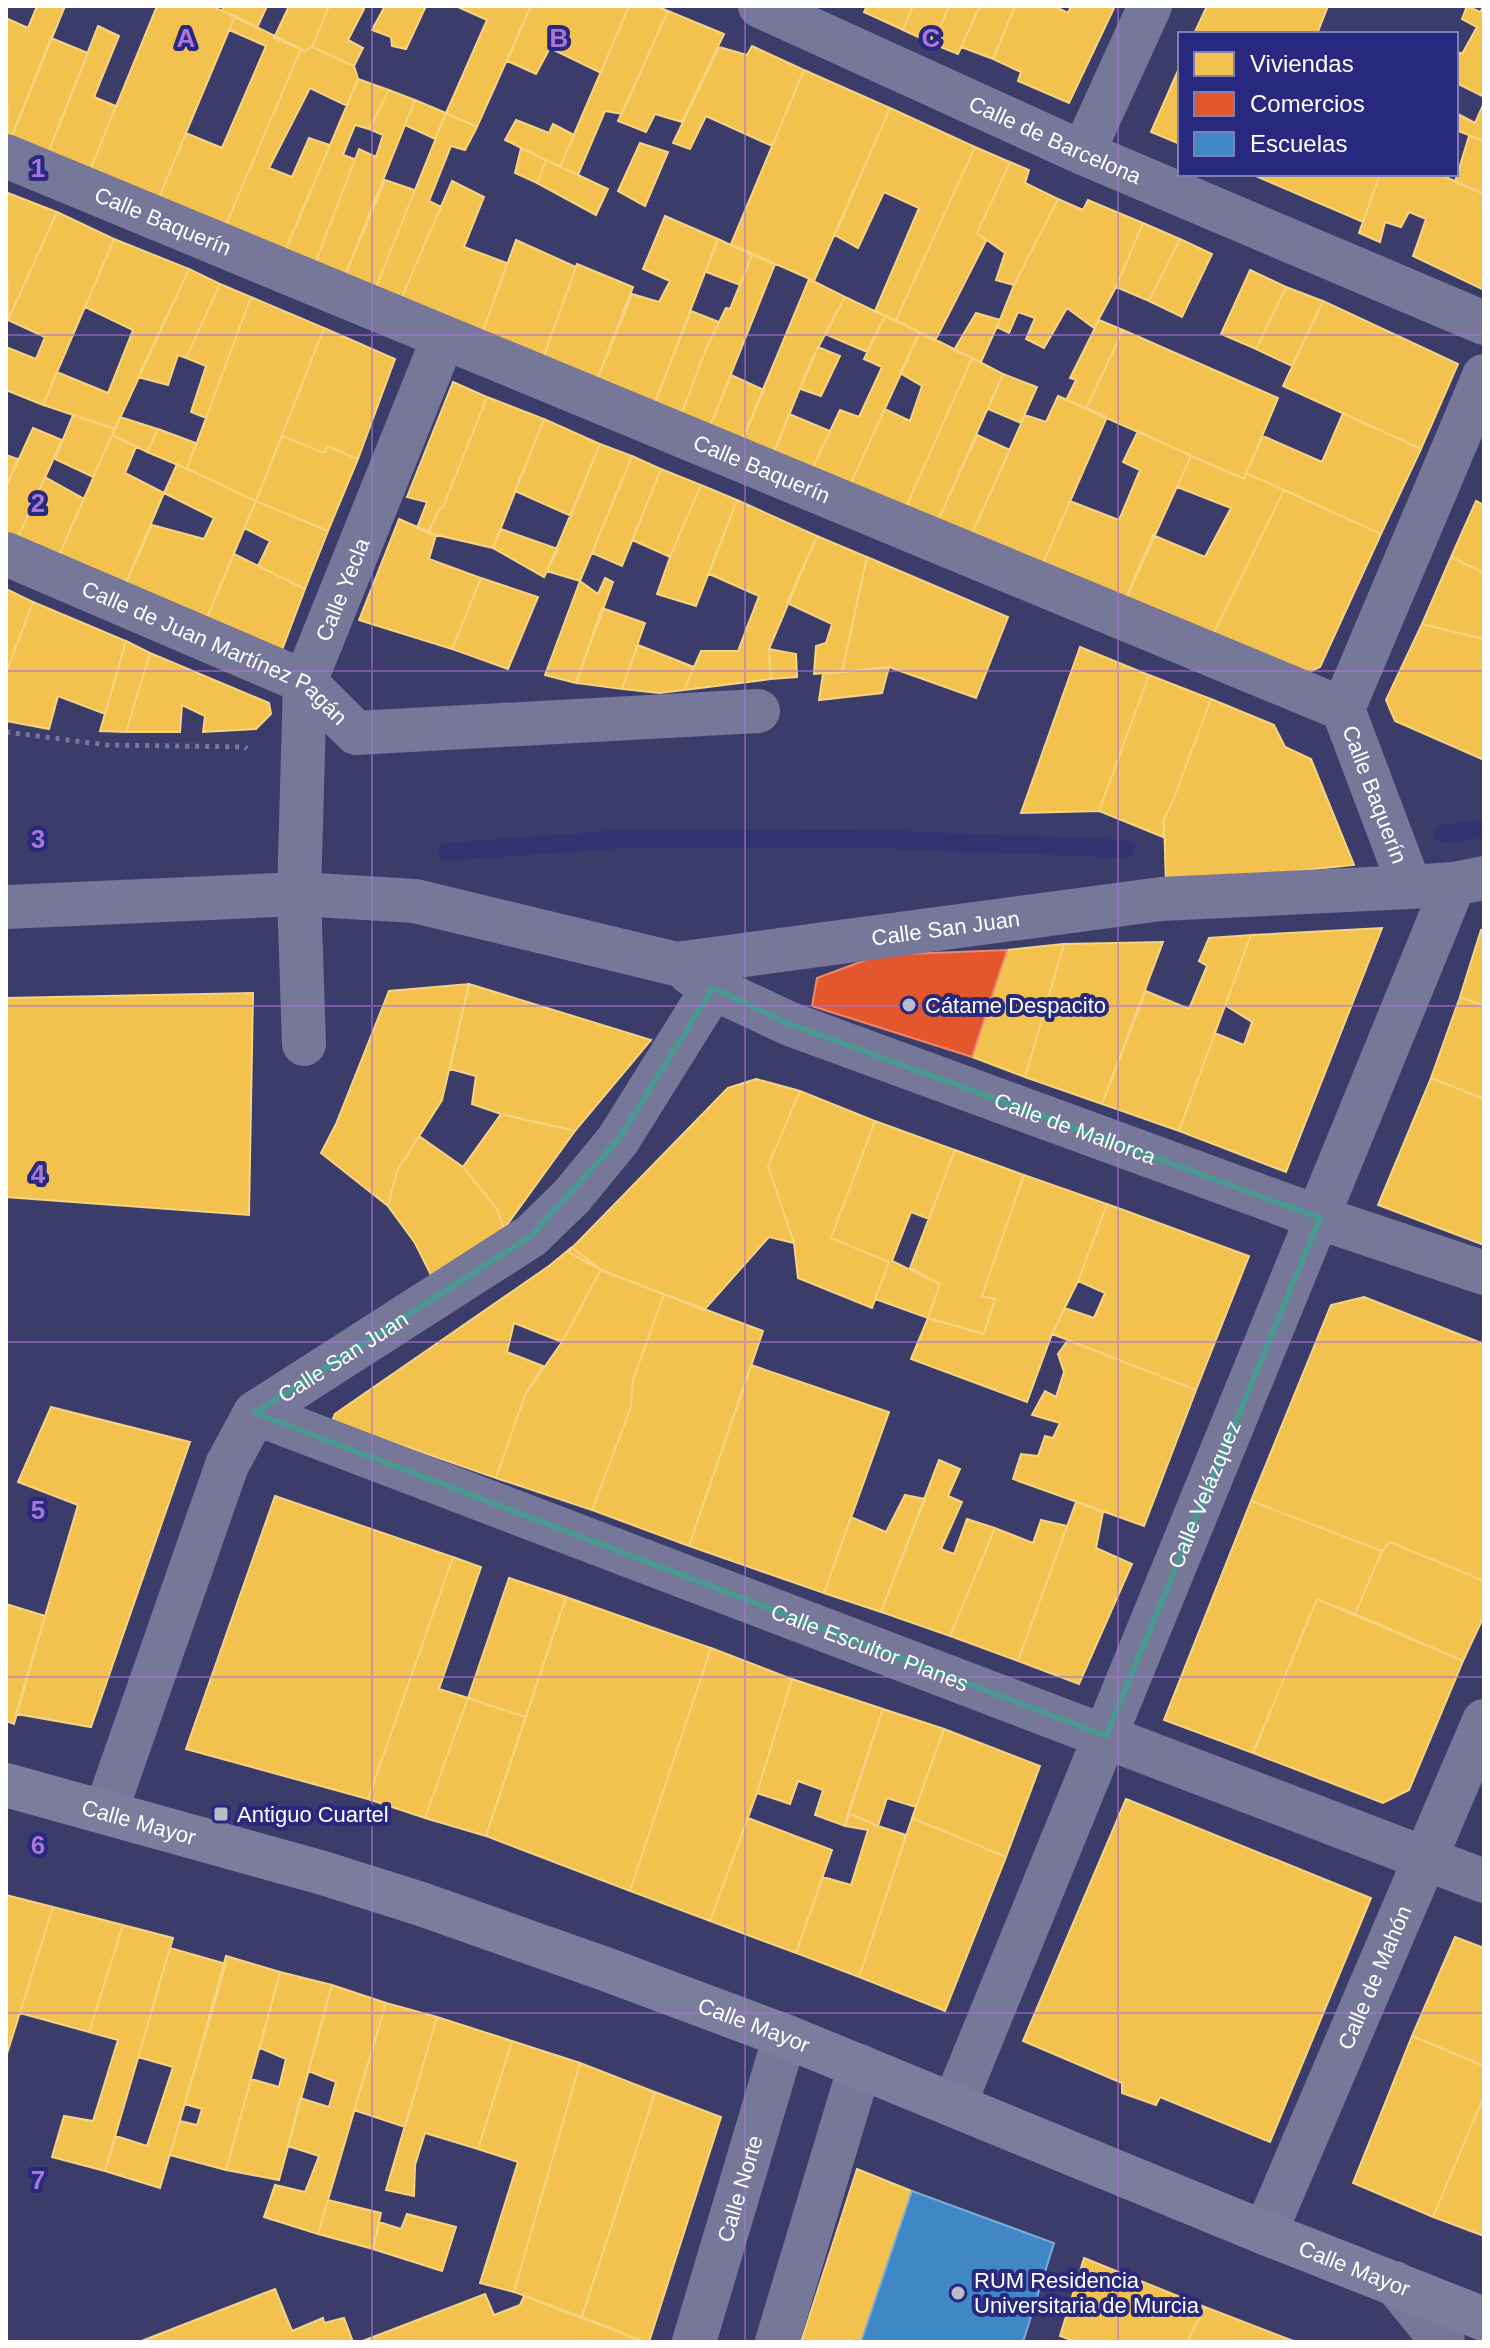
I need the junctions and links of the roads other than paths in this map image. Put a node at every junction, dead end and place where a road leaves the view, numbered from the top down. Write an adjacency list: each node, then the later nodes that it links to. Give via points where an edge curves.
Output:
1 (760, 6): 3 (street, Calle de Barcelona)
2 (1150, 6): 3 (street)
3 (1083, 153): 5 (street, Calle de Barcelona)
4 (6, 156): 6 (street, Calle Baquerín)
5 (1484, 323)
6 (443, 339): 9 (street, Calle Yecla); 10 (street, Calle Baquerín)
7 (1484, 376): 10 (street)
8 (6, 554): 9 (street, Calle de Juan Martínez Pagán)
9 (305, 682): 11 (street, Calle de Juan Martínez Pagán, via 356,733); 14 (street, Calle Yecla)
10 (1343, 709): 13 (street, Calle Baquerín)
11 (758, 711)
12 (1469, 881): 13 (street, Calle San Juan); 19 (street, Calle Velázquez)
13 (1410, 887): 16 (street, Calle San Juan, via 1161,899)
14 (299, 894): 15 (street, Calle San Juan); 16 (street, Calle San Juan, via 415,901); 18 (street, Calle Yecla)
15 (6, 907)
16 (676, 964): 17 (street, Calle de Mallorca)
17 (713, 988): 19 (street, Calle de Mallorca, via 790,1024); 21 (street, Calle San Juan, via 618,1140 531,1236)
18 (304, 1044)
19 (1320, 1218): 20 (street, Calle de Mallorca); 23 (street, Calle Velázquez)
20 (1484, 1273)
21 (255, 1413): 23 (street, Calle Escultor Planes); 25 (street, Calle San Juan, via 227,1465)
22 (1484, 1721): 26 (street, Calle de Mahón)
23 (1106, 1736): 26 (street, Calle Escultor Planes); 30 (street, Calle Velázquez)
24 (6, 1785): 25 (main road, Calle Mayor)
25 (106, 1811): 28 (main road, Calle Mayor, via 421,1904)
26 (1424, 1859): 27 (street, Calle Escultor Planes); 31 (street, Calle de Mahón)
27 (1484, 1881)
28 (785, 2036): 29 (main road, Calle Mayor); 34 (street, Calle Norte)
29 (860, 2066): 30 (main road, Calle Mayor); 35 (street)
30 (954, 2105): 31 (main road, Calle Mayor)
31 (1265, 2233): 32 (main road, Calle Mayor)
32 (1395, 2283): 33 (main road, Calle Mayor); 36 (street)
33 (1484, 2319)
34 (694, 2342)
35 (777, 2342)
36 (1443, 2342)

